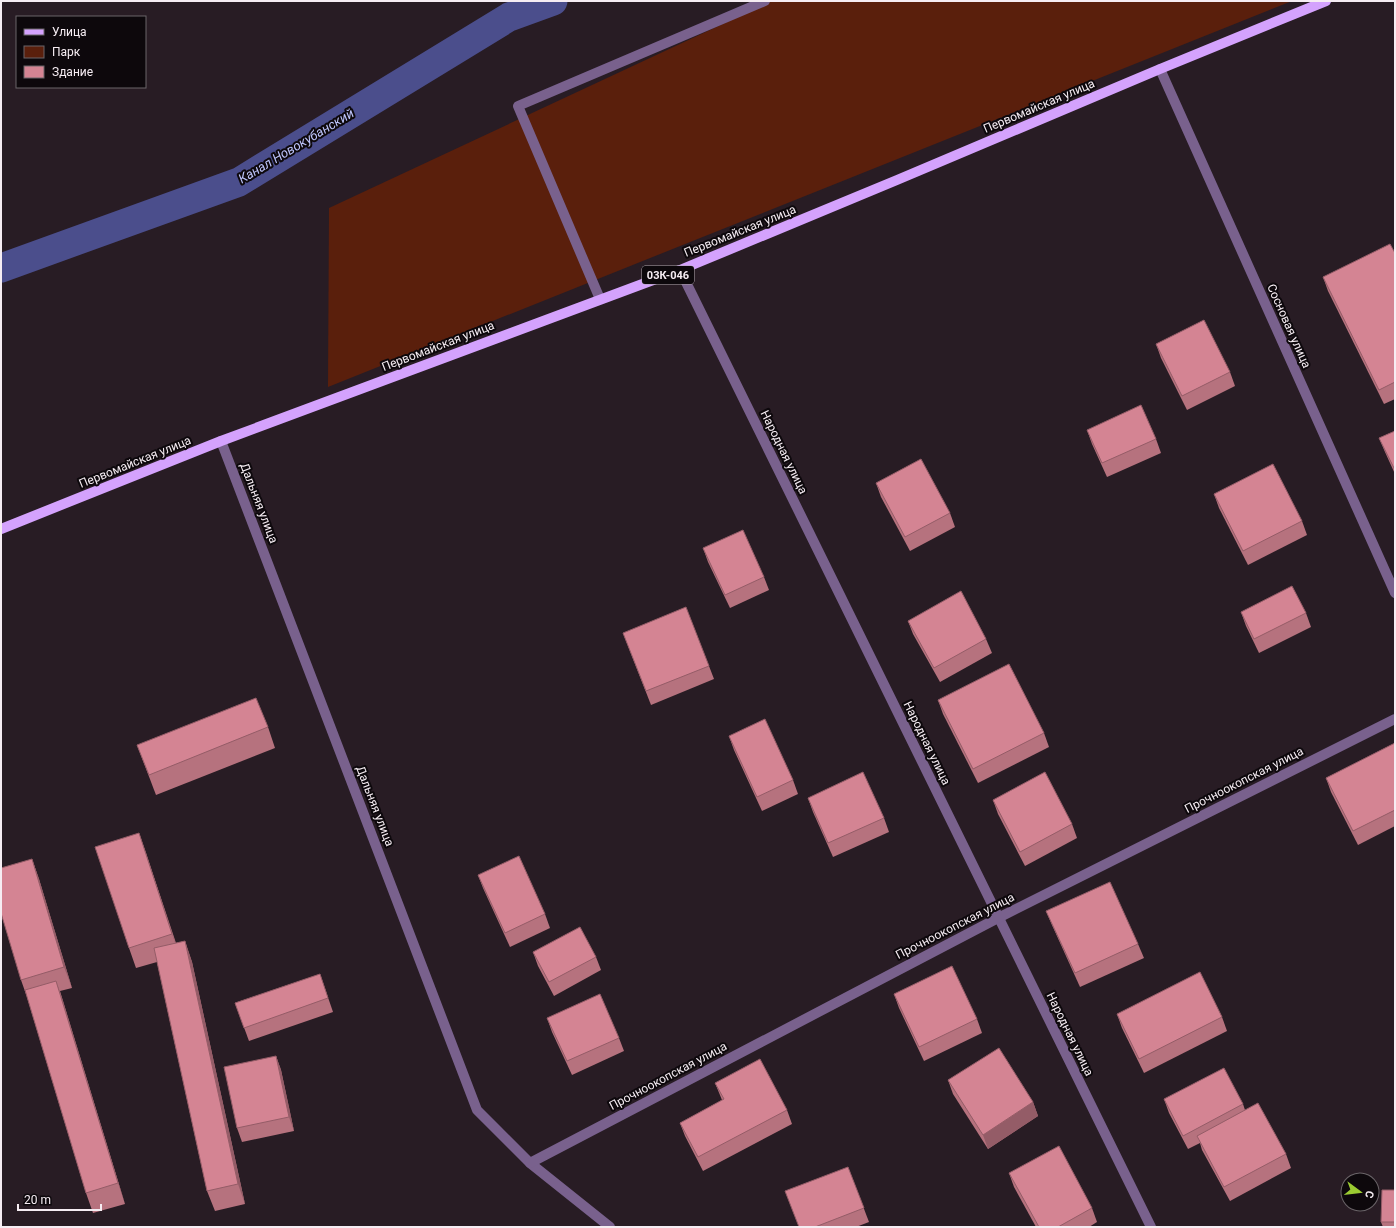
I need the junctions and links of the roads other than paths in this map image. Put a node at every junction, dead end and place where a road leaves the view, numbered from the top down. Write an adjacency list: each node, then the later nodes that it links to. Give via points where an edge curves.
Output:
1 (766, 1): 5 (street, via 518,106)
2 (1326, 1): 3 (main road, Первомайская улица / 03К-046)
3 (1160, 69): 4 (main road, Первомайская улица / 03К-046); 8 (street, Сосновая улица)
4 (680, 270): 5 (main road, Первомайская улица / 03К-046); 10 (street, Народная улица)
5 (600, 299): 6 (main road, Первомайская улица / 03К-046)
6 (221, 441): 7 (main road, Первомайская улица / 03К-046); 11 (street, Дальняя улица, via 477,1110)
7 (1, 529)
8 (1395, 593)
9 (1395, 719): 10 (street, Прочноокопская улица)
10 (998, 918): 11 (street, Прочноокопская улица); 13 (street, Народная улица)
11 (530, 1162): 12 (street, Дальняя улица)
12 (610, 1227)
13 (1151, 1227)

